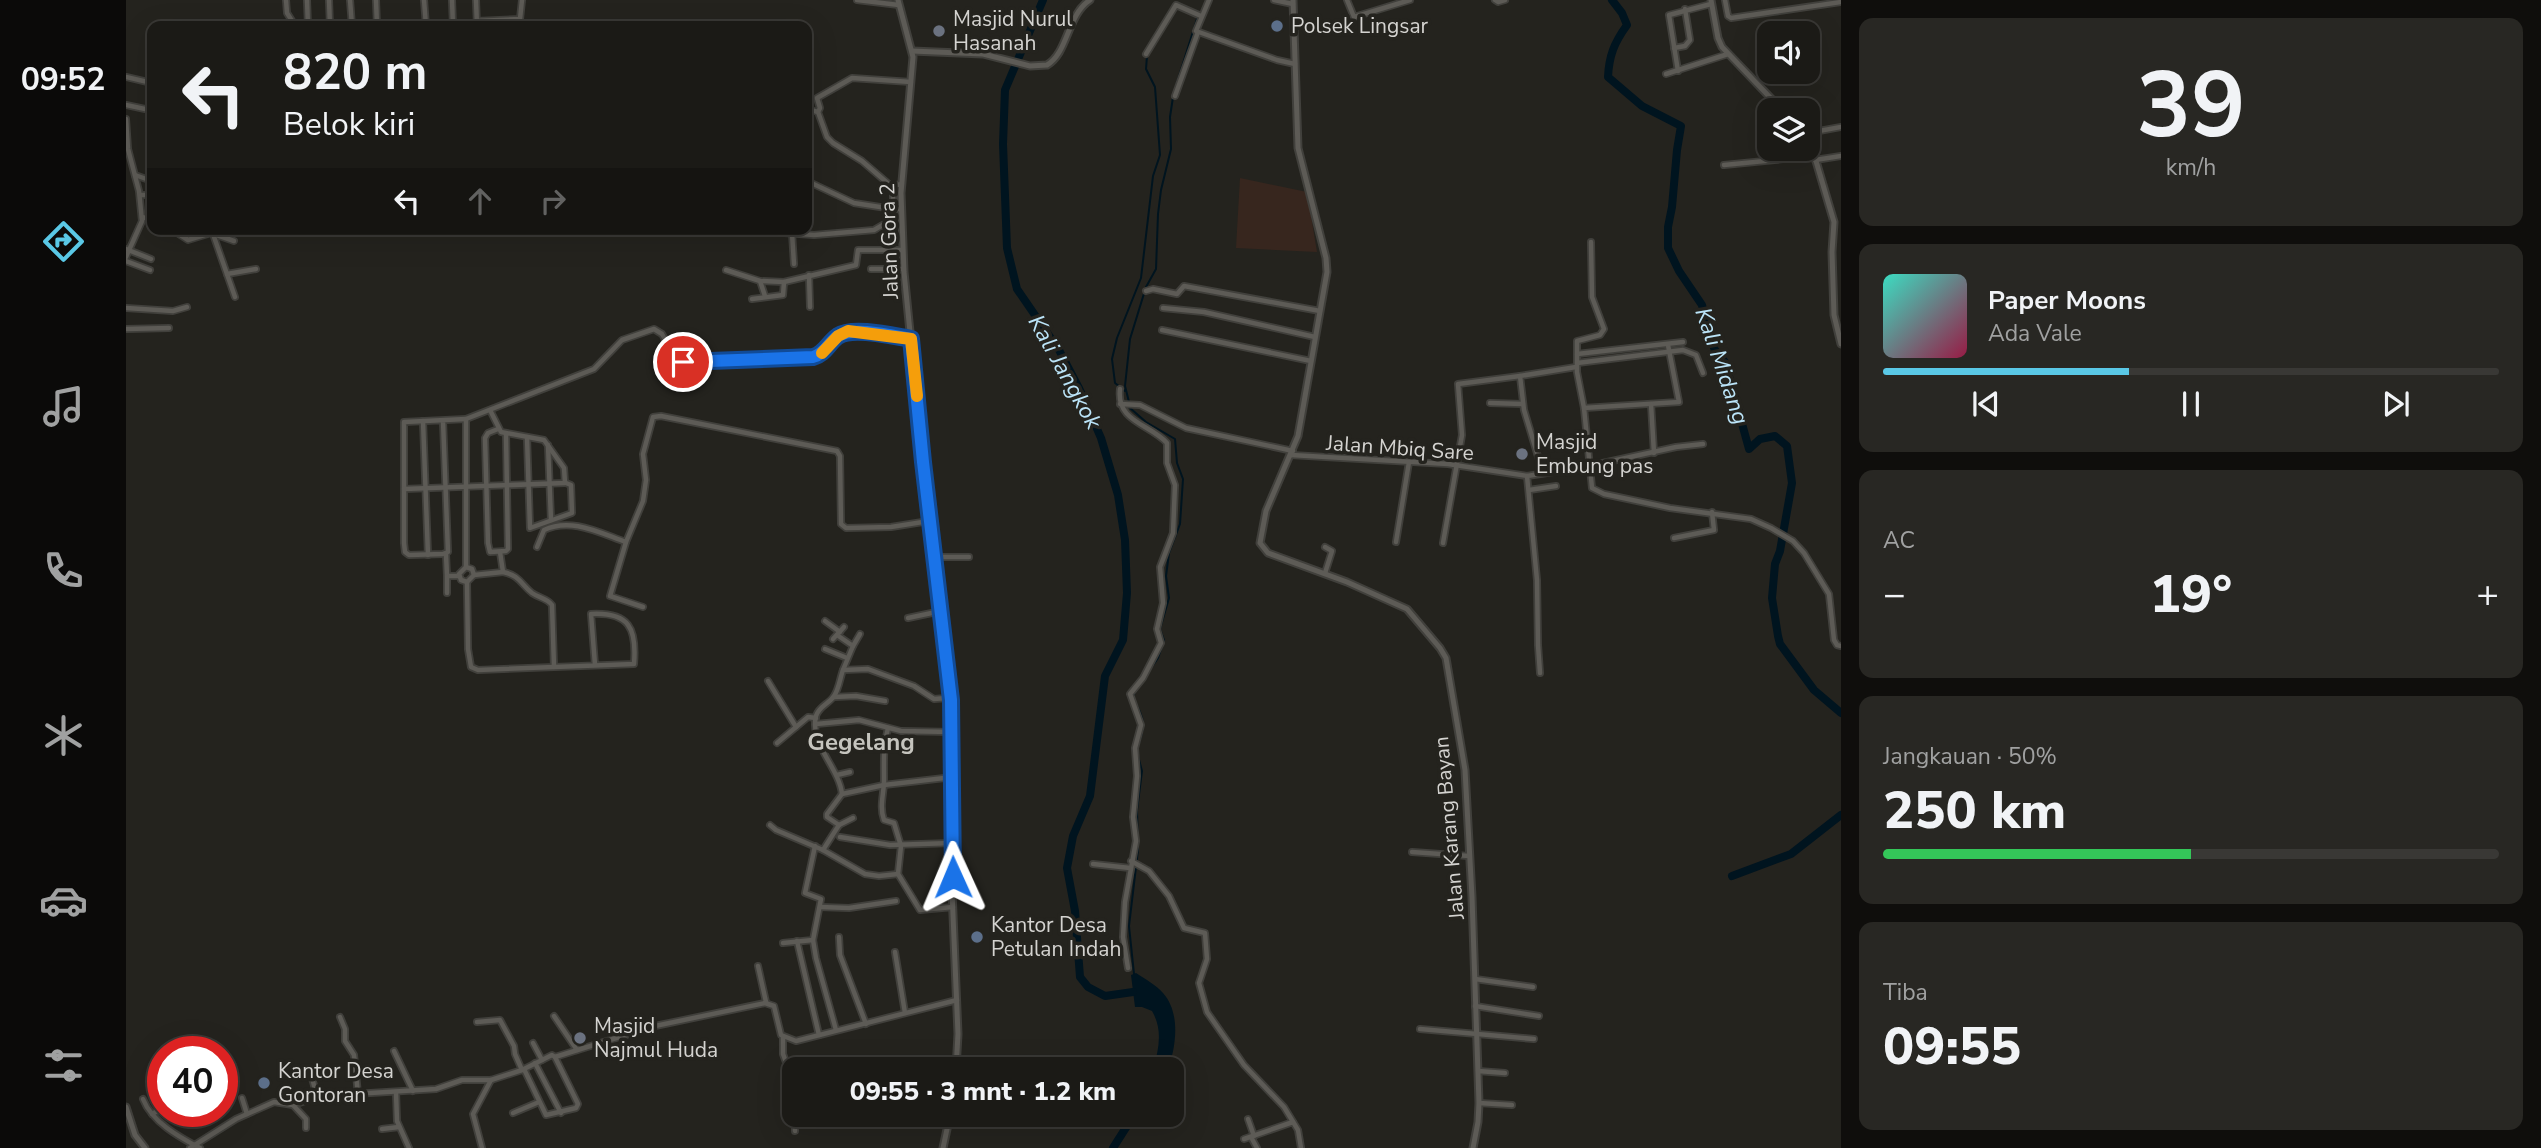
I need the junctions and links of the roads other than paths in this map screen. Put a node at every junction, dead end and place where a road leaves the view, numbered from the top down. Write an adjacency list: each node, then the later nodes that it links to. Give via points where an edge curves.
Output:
1 (286, 0): 27 (street)
2 (307, 0): 28 (street)
3 (329, 0): 29 (street)
4 (350, 0): 30 (street)
5 (376, 0): 31 (street)
6 (424, 0): 32 (street)
7 (452, 0): 33 (street)
8 (476, 0): 34 (street)
9 (522, 0): 35 (street, via 520,19)
10 (856, 0): 23 (street)
11 (1090, 0): 38 (street, via 1077,13 1052,62 1038,66 960,52)
12 (1209, 0): 26 (street)
13 (1274, 0): 21 (street)
14 (1347, 0): 15 (street, via 1354,17)
15 (1410, 0)
16 (1495, 0): 17 (street)
17 (1505, 0)
18 (1725, 0): 24 (street, via 1731,18)
19 (1807, 0): 24 (street)
20 (1712, 1): 25 (street); 40 (street, via 1719,42)
21 (1293, 2): 41 (street, Jalan Karang Bayan)
22 (1841, 2): 24 (street)
23 (899, 3): 38 (street, Jalan Gora 2)
24 (1808, 8)
25 (1685, 9): 37 (street, via 1669,15); 37 (street, via 1690,40)
26 (1199, 15): 36 (street); 39 (street, via 1178,5)
27 (292, 21)
28 (308, 21)
29 (330, 21)
30 (352, 21)
31 (377, 21)
32 (426, 21)
33 (453, 21)
34 (477, 21)
35 (503, 21)
36 (1198, 32): 41 (street); 47 (street)
37 (1674, 48): 42 (street)
38 (912, 51): 46 (street, Jalan Gora 2)
39 (1146, 54)
40 (1728, 54): 42 (street); 48 (street)
41 (1295, 64): 104 (street, Jalan Karang Bayan, via 1298,149 1327,266)
42 (1678, 71): 43 (street)
43 (1667, 74)
44 (126, 77): 45 (street)
45 (147, 82)
46 (911, 82): 52 (street, via 852,78 817,98); 66 (street, Jalan Gora 2)
47 (1175, 96)
48 (1770, 98)
49 (126, 105): 50 (street)
50 (145, 109)
51 (812, 110): 52 (street)
52 (818, 112): 67 (street, via 833,143)
53 (126, 119): 56 (street)
54 (1841, 127): 55 (street)
55 (1820, 131)
56 (127, 142): 59 (street)
57 (1841, 156): 58 (street)
58 (1820, 158)
59 (128, 159): 63 (street)
60 (1776, 161): 62 (street)
61 (1816, 161): 111 (street, via 1834,222 1834,315)
62 (1724, 165)
63 (135, 175): 64 (street); 68 (street)
64 (147, 179)
65 (812, 183): 70 (street, via 854,203)
66 (902, 184): 67 (street); 71 (street, Jalan Gora 2)
67 (893, 187): 70 (street)
68 (140, 195): 69 (street); 72 (street)
69 (147, 195)
70 (893, 209): 71 (street); 79 (street, via 891,222 874,230)
71 (901, 209): 83 (street, Jalan Gora 2)
72 (142, 217): 73 (street); 82 (street)
73 (147, 218)
74 (180, 235): 75 (street, via 188,240)
75 (206, 235)
76 (214, 235): 92 (street)
77 (218, 235): 80 (street)
78 (792, 235): 86 (street)
79 (812, 235)
80 (234, 241)
81 (1591, 242): 114 (street, via 1592,297 1604,329 1600,335 1577,341)
82 (128, 250): 84 (street); 85 (street)
83 (902, 250): 89 (street, Jalan Gora 2); 93 (street, via 858,250 857,265)
84 (126, 259): 90 (street)
85 (151, 259)
86 (794, 264)
87 (256, 269): 92 (street)
88 (872, 269): 89 (street)
89 (904, 269): 109 (street, Jalan Gora 2)
90 (150, 270)
91 (726, 270): 94 (street)
92 (227, 274): 98 (street)
93 (809, 275): 95 (street); 101 (street)
94 (760, 281): 95 (street); 97 (street)
95 (784, 282): 97 (street, via 784,295)
96 (1146, 291): 104 (street, via 1177,294 1184,286)
97 (765, 296): 99 (street)
98 (235, 297)
99 (752, 299)
100 (187, 307): 102 (street, via 173,311)
101 (810, 307)
102 (126, 308)
103 (1163, 308): 108 (street, via 1205,312)
104 (1320, 311): 108 (street, Jalan Karang Bayan)
105 (169, 328): 106 (street)
106 (126, 329)
107 (1163, 330): 115 (street)
108 (1315, 337): 115 (street, Jalan Karang Bayan)
109 (911, 339): 125 (street, via 848,331 813,357 683,362 654,329 622,341 594,369); 154 (street, Jalan Gora 2)
110 (1683, 342): 112 (street)
111 (1841, 344)
112 (1668, 345): 113 (street); 114 (street)
113 (1669, 352): 116 (street); 117 (street, via 1694,353); 123 (street, via 1680,402)
114 (1577, 354): 116 (street)
115 (1311, 361): 134 (street, Jalan Karang Bayan)
116 (1577, 365): 118 (street); 124 (street)
117 (1703, 373)
118 (1520, 376): 122 (street); 137 (street, via 1458,384 1462,432)
119 (1120, 389): 121 (street)
120 (1490, 403): 122 (street)
121 (1121, 404): 134 (street, Jalan Mbiq Sare, via 1140,405 1185,428); 213 (street, via 1135,422 1167,443 1167,463 1175,483 1173,533 1159,573 1163,603 1157,629 1161,643 1130,694 1141,725 1135,748)
122 (1523, 404): 139 (street)
123 (1651, 404): 124 (street); 135 (street)
124 (1584, 408): 138 (street)
125 (489, 410): 126 (street); 129 (street)
126 (466, 419): 128 (street); 146 (street)
127 (423, 421): 128 (street); 149 (street); 150 (street, via 403,425)
128 (443, 421): 147 (street)
129 (498, 429): 130 (street); 142 (street, via 485,438)
130 (506, 434): 131 (street); 143 (street)
131 (527, 437): 132 (street); 144 (street)
132 (548, 444): 141 (street, via 564,468); 145 (street)
133 (1703, 444): 135 (street, Jalan Mbiq Sare)
134 (1292, 453): 136 (street, Jalan Mbiq Sare); 168 (street, Jalan Karang Bayan, via 1266,511 1260,544 1268,553)
135 (1654, 453): 138 (street, Jalan Mbiq Sare)
136 (1409, 463): 137 (street, Jalan Mbiq Sare); 157 (street)
137 (1458, 466): 140 (street, Jalan Mbiq Sare); 158 (street)
138 (1590, 466): 139 (street, Jalan Mbiq Sare); 152 (street, via 1591,486 1599,492)
139 (1543, 473): 140 (street, Jalan Mbiq Sare)
140 (1527, 476): 151 (street)
141 (565, 483): 145 (street); 153 (street, via 572,489 572,513)
142 (487, 484): 143 (street); 146 (street); 161 (street, via 488,551)
143 (506, 484): 144 (street); 161 (street, via 509,545)
144 (529, 484): 145 (street); 153 (street, via 530,528)
145 (550, 484): 153 (street)
146 (466, 485): 147 (street); 166 (street)
147 (445, 486): 149 (street); 162 (street)
148 (1556, 486): 151 (street)
149 (425, 487): 150 (street); 163 (street)
150 (404, 489): 163 (street, via 405,552)
151 (1529, 490): 188 (street, via 1538,580)
152 (1712, 512): 155 (street, via 1714,530); 182 (street, via 1751,519 1798,545 1824,584 1834,640)
153 (551, 520)
154 (929, 521): 156 (street, via 846,528 841,524 837,451 657,416 651,421 643,454 643,500); 164 (street, Jalan Gora 2)
155 (1674, 538)
156 (626, 542): 159 (street, via 566,524 544,530); 174 (street, via 610,596)
157 (1396, 542)
158 (1443, 543)
159 (537, 547)
160 (1325, 547): 168 (street, via 1332,551)
161 (500, 552): 167 (street)
162 (446, 554): 163 (street); 170 (street)
163 (428, 555)
164 (934, 557): 165 (street); 175 (street, Jalan Gora 2)
165 (970, 557)
166 (466, 567): 169 (street); 171 (street)
167 (503, 572): 169 (street); 186 (street, via 520,579 552,606)
168 (1325, 573): 212 (street, Jalan Karang Bayan, via 1407,609 1444,655 1464,761)
169 (474, 575): 172 (street)
170 (447, 576): 171 (street); 173 (street)
171 (459, 576): 172 (street)
172 (467, 582): 186 (street, via 471,667)
173 (447, 593)
174 (643, 607)
175 (942, 611): 176 (street); 191 (street, Jalan Gora 2)
176 (908, 618)
177 (825, 621): 180 (street)
178 (844, 627): 180 (street)
179 (860, 634): 181 (street)
180 (837, 636): 181 (street)
181 (853, 646): 184 (street)
182 (1841, 646)
183 (825, 649): 184 (street)
184 (847, 658): 187 (street)
185 (595, 664): 185 (street, via 634,664 633,631 610,613 591,614); 186 (street)
186 (554, 667)
187 (843, 670): 190 (street); 191 (street, via 864,668 914,686 934,699)
188 (1540, 673)
189 (768, 681): 194 (street)
190 (834, 697): 192 (street); 193 (street, via 820,709)
191 (951, 700): 196 (street, Jalan Gora 2)
192 (885, 701)
193 (816, 721): 194 (street, via 808,717); 195 (street, via 859,720); 199 (street, via 818,740)
194 (796, 727): 197 (street)
195 (888, 728): 196 (street); 201 (street, via 883,749)
196 (953, 732): 200 (street, Jalan Gora 2)
197 (777, 743)
198 (850, 772): 199 (street)
199 (837, 775): 202 (street)
200 (953, 777): 201 (street); 207 (street, Jalan Gora 2)
201 (884, 785): 202 (street); 209 (street, via 882,813 894,823)
202 (842, 794): 205 (street, via 826,816)
203 (853, 818): 205 (street)
204 (770, 825): 208 (street)
205 (839, 825): 210 (street)
206 (839, 837): 209 (street)
207 (952, 843): 209 (street); 219 (street, Jalan Gora 2)
208 (815, 846): 210 (street); 218 (street, via 805,893 821,897)
209 (901, 846): 216 (street)
210 (823, 850): 216 (street, via 870,875)
211 (1412, 852): 212 (street)
212 (1469, 856): 227 (street, Jalan Karang Bayan)
213 (1132, 861): 215 (street); 273 (street, via 1149,871 1169,896 1184,928 1205,933 1207,959 1199,983 1205,1007 1231,1049 1279,1099)
214 (1093, 864): 215 (street)
215 (1130, 868): 226 (street, via 1124,934)
216 (898, 874): 219 (street, via 920,911)
217 (896, 901): 218 (street)
218 (820, 907): 221 (street)
219 (953, 907): 229 (street, Jalan Gora 2)
220 (839, 937): 237 (street, via 840,955)
221 (813, 940): 222 (street); 239 (street)
222 (797, 941): 223 (street); 240 (street)
223 (783, 943)
224 (895, 953): 232 (street)
225 (758, 965): 230 (street)
226 (1128, 968)
227 (1475, 979): 228 (street); 231 (street, Jalan Karang Bayan)
228 (1533, 987)
229 (957, 1000): 232 (street); 248 (street, Jalan Gora 2)
230 (766, 1003): 242 (street, via 774,1006); 245 (street, via 655,1026)
231 (1475, 1006): 234 (street); 241 (street, Jalan Karang Bayan)
232 (905, 1014): 237 (street)
233 (554, 1016): 245 (street)
234 (1539, 1016)
235 (340, 1017): 258 (street, via 345,1041 354,1055)
236 (477, 1022): 252 (street, via 500,1020)
237 (866, 1024): 239 (street)
238 (1420, 1029): 241 (street)
239 (836, 1030): 240 (street)
240 (819, 1035): 242 (street, via 796,1041)
241 (1475, 1035): 243 (street); 253 (street, Jalan Karang Bayan)
242 (783, 1037): 279 (street, via 783,1054 793,1081)
243 (1534, 1039)
244 (533, 1043): 249 (street)
245 (578, 1050): 247 (street)
246 (394, 1051): 256 (street)
247 (555, 1057): 249 (street); 269 (street, via 578,1104)
248 (957, 1057)
249 (542, 1060): 250 (street)
250 (535, 1063): 252 (street); 269 (street)
251 (310, 1070): 259 (street)
252 (523, 1070): 255 (street); 262 (street)
253 (1477, 1071): 254 (street); 263 (street, Jalan Karang Bayan)
254 (1505, 1073)
255 (491, 1080): 256 (street, via 463,1080); 286 (street, via 473,1114)
256 (413, 1091): 257 (street)
257 (396, 1092): 258 (street); 275 (street)
258 (358, 1094): 259 (street)
259 (317, 1097): 265 (street)
260 (242, 1098): 270 (street)
261 (144, 1099): 264 (street)
262 (539, 1102): 268 (street); 269 (street, via 546,1115)
263 (1479, 1103): 266 (street); 290 (street, Jalan Karang Bayan)
264 (147, 1105)
265 (293, 1105): 270 (street, via 274,1102); 277 (street, via 306,1119)
266 (1512, 1105)
267 (126, 1107): 272 (street)
268 (513, 1112)
269 (561, 1113)
270 (247, 1114): 282 (street)
271 (1248, 1119): 280 (street)
272 (128, 1122): 283 (street)
273 (1293, 1122): 280 (street); 289 (street)
274 (168, 1127): 282 (street)
275 (398, 1127): 278 (street); 285 (street)
276 (947, 1127): 287 (street)
277 (306, 1128)
278 (382, 1129)
279 (795, 1131)
280 (1253, 1136): 281 (street); 288 (street)
281 (1244, 1139)
282 (192, 1146): 284 (street)
283 (145, 1148)
284 (200, 1148)
285 (409, 1148)
286 (482, 1148)
287 (943, 1148)
288 (1257, 1148)
289 (1301, 1148)
290 (1472, 1148)

